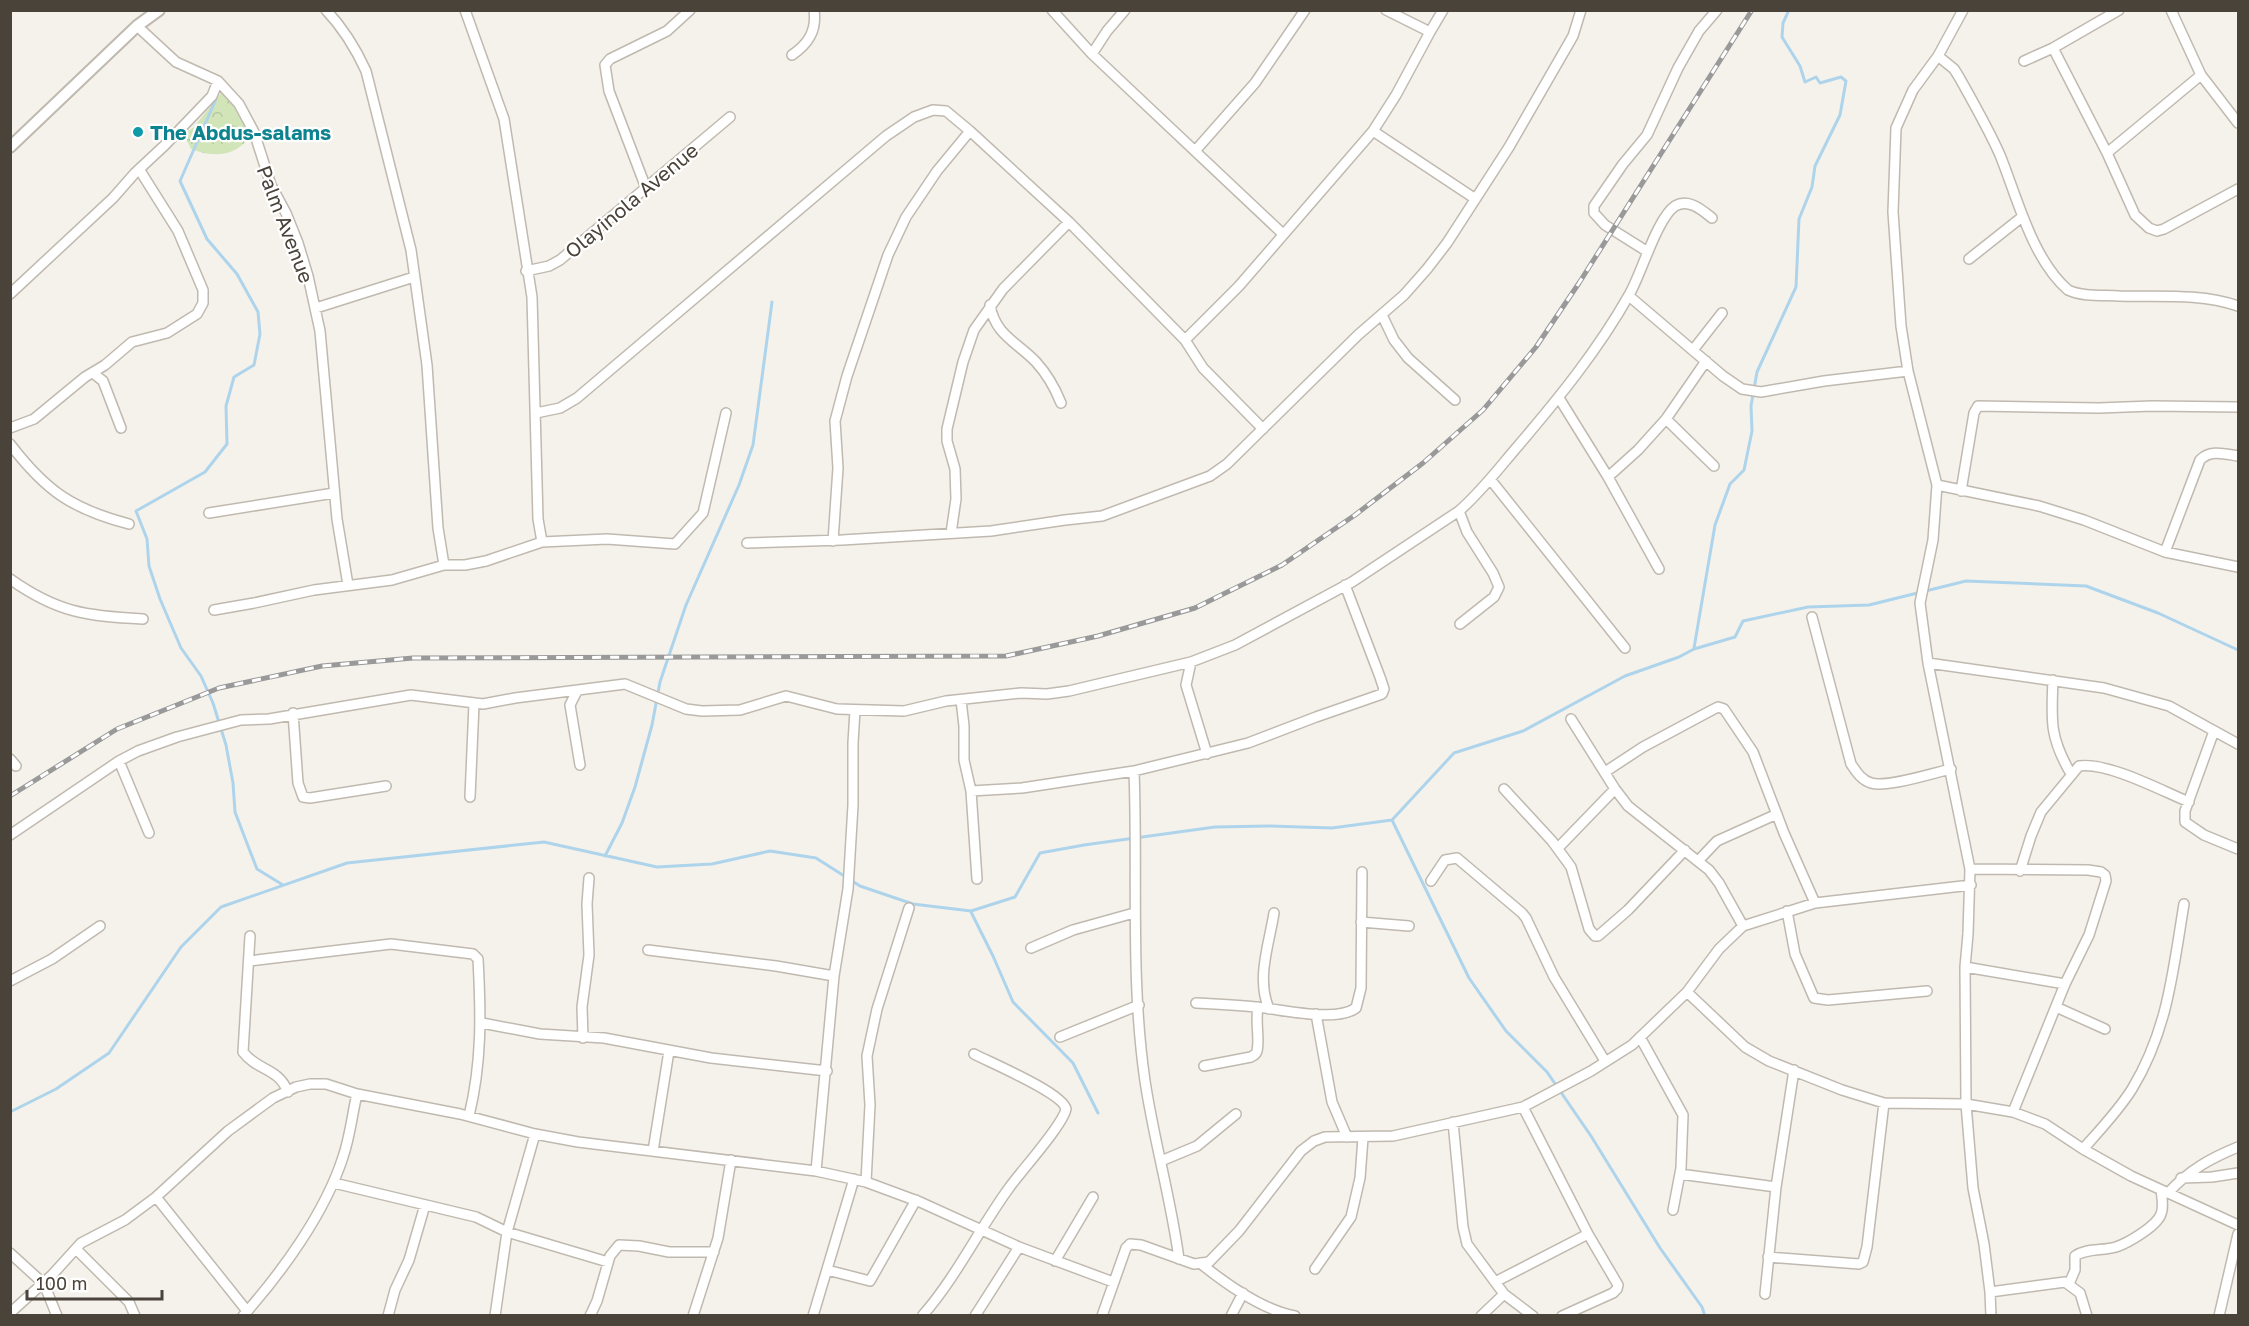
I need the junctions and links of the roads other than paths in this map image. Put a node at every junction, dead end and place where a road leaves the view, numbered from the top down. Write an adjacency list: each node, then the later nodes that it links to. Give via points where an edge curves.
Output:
1 (159, 10): 16 (street)
2 (326, 10): 43 (street, via 354,44 366,71 411,250)
3 (465, 10): 42 (street, via 504,119)
4 (690, 10): 33 (street, via 667,31 605,65 609,91)
5 (814, 10): 20 (street, via 809,40)
6 (1052, 10): 19 (street)
7 (1125, 10): 19 (street)
8 (1305, 10): 30 (street, via 1255,82)
9 (1386, 10): 17 (street)
10 (1443, 10): 17 (street)
11 (1581, 10): 35 (street, via 1573,36 1552,75)
12 (1717, 10): 40 (street, via 1699,31 1678,68 1647,135 1594,206 1594,213 1605,225)
13 (1963, 10): 21 (street)
14 (2119, 10): 18 (street)
15 (2171, 10): 23 (street)
16 (137, 26): 24 (street, Palm Avenue, via 176,62); 29 (street)
17 (1430, 32): 28 (street)
18 (2053, 48): 22 (street); 31 (street)
19 (1092, 54): 30 (street)
20 (792, 55)
21 (1938, 56): 36 (street, via 1954,69 1986,125); 54 (street, via 1913,90 1896,128 1893,212)
22 (2024, 62)
23 (2201, 75): 26 (street); 31 (street)
24 (218, 81): 32 (street, via 212,96); 48 (street, Palm Avenue, via 239,104 254,132 271,185 298,243)
25 (730, 117): 33 (street, Olayinola Avenue)
26 (2238, 123)
27 (970, 131): 38 (street); 61 (street, via 946,111 933,110 914,117 886,136 577,398 560,408); 78 (street, via 906,217 888,255 847,376 835,421 838,468)
28 (1373, 131): 35 (street); 39 (street)
29 (10, 147)
30 (1195, 151): 39 (street)
31 (2108, 153): 34 (street, via 2135,215 2157,231)
32 (140, 169): 44 (street); 55 (street, via 178,231 203,290 203,303 197,314 166,333 132,342)
33 (646, 188): 42 (street, Olayinola Avenue, via 560,260)
34 (2238, 189)
35 (1474, 198): 50 (street, via 1427,269)
36 (2022, 217): 41 (street); 47 (street, via 2041,255 2063,285 2074,293 2194,296)
37 (1712, 218): 40 (street, via 1696,206 1675,206)
38 (1069, 222): 46 (street); 51 (street)
39 (1283, 234): 51 (street)
40 (1648, 252): 45 (street)
41 (1969, 259)
42 (526, 271): 61 (street, via 532,309)
43 (414, 278): 48 (street); 82 (street, via 427,365)
44 (10, 294)
45 (1629, 296): 52 (street); 56 (street)
46 (990, 305): 58 (street, via 994,323 1038,364); 77 (street, via 970,340 947,429 955,469)
47 (2238, 306)
48 (316, 308): 73 (street, Palm Avenue)
49 (1722, 313): 52 (street)
50 (1382, 315): 57 (street, via 1408,358); 65 (street)
51 (1185, 340): 65 (street, via 1203,368)
52 (1693, 350): 53 (street)
53 (1706, 361): 54 (street, via 1742,389 1756,392); 62 (street)
54 (1908, 371): 71 (street)
55 (93, 373): 63 (street, via 34,419); 64 (street, via 103,381)
56 (1559, 398): 69 (street); 70 (street)
57 (1455, 400)
58 (1060, 403)
59 (2238, 407): 72 (street, via 1978,406)
60 (726, 413): 79 (street, via 703,513 675,544 607,539)
61 (536, 414): 79 (street)
62 (1666, 419): 68 (street); 69 (street)
63 (10, 428)
64 (122, 428)
65 (1263, 429): 77 (street, via 1210,476 1102,516)
66 (10, 444): 76 (street, via 42,482 68,501 97,516)
67 (2238, 456): 81 (street, via 2215,453 2200,460)
68 (1714, 466)
69 (1608, 477): 84 (street)
70 (1490, 478): 74 (street); 92 (street)
71 (1937, 485): 72 (street); 94 (street, via 1933,540 1920,603)
72 (1961, 491): 81 (street, via 2039,506)
73 (334, 493): 75 (street); 86 (street, Palm Avenue)
74 (1459, 510): 87 (street); 91 (street, via 1467,532 1499,587 1494,597)
75 (209, 513)
76 (129, 524)
77 (951, 533): 78 (street)
78 (834, 541): 80 (street)
79 (542, 543): 82 (street, via 486,561)
80 (747, 543)
81 (2165, 552): 83 (street)
82 (444, 565): 86 (street, via 407,577)
83 (2238, 567)
84 (1659, 569)
85 (10, 579): 90 (street, via 49,603 77,613)
86 (348, 585): 88 (street)
87 (1345, 585): 93 (street, via 1235,645); 104 (street, via 1380,677 1382,694)
88 (214, 610)
89 (1812, 617): 107 (street, via 1851,764 1859,775 1869,783 1881,784)
90 (143, 619)
91 (1460, 624)
92 (1625, 648)
93 (1191, 662): 97 (street, via 1070,691); 104 (street, via 1187,692)
94 (1928, 663): 95 (street); 107 (street)
95 (2053, 680): 102 (street, via 2104,688 2169,706); 110 (street, via 2053,733)
96 (577, 691): 98 (street); 99 (street, via 625,684 686,709 702,711 740,710 786,696); 106 (street, via 570,705)
97 (961, 700): 99 (street, via 911,710); 114 (street, via 964,760)
98 (474, 704): 100 (street, via 411,695); 115 (street)
99 (855, 710): 146 (street, via 848,889)
100 (293, 713): 105 (street, via 241,720 177,737); 111 (street, via 298,783 303,797)
101 (1571, 719): 109 (street)
102 (2214, 731): 103 (street); 116 (street)
103 (2238, 744)
104 (1207, 754): 108 (street)
105 (119, 761): 118 (street); 119 (street)
106 (580, 765)
107 (1950, 769): 124 (street)
108 (1134, 771): 114 (street, via 1022,788); 135 (street)
109 (1605, 772): 113 (street); 117 (street, via 1719,707 1753,752)
110 (2071, 774): 116 (street, via 2079,766 2093,765); 125 (street, via 2041,812)
111 (386, 786)
112 (1504, 789): 120 (street)
113 (1615, 789): 120 (street); 122 (street, via 1628,806)
114 (971, 791): 128 (street)
115 (470, 797)
116 (2188, 802): 121 (street, via 2185,822)
117 (1777, 814): 123 (street, via 1717,841); 131 (street)
118 (149, 833)
119 (10, 835)
120 (1558, 848): 122 (street, via 1570,867 1589,929 1595,936 1628,910)
121 (2238, 849)
122 (1685, 850): 123 (street)
123 (1698, 861): 140 (street, via 1719,883)
124 (1970, 869): 125 (street); 130 (street)
125 (2020, 871): 148 (street, via 2088,870 2105,875 2089,935)
126 (1362, 872): 137 (street)
127 (589, 878): 161 (street)
128 (977, 879)
129 (1431, 881): 164 (street, via 1444,860 1457,858 1522,913 1554,977)
130 (1971, 885): 131 (street); 145 (street)
131 (1815, 903): 134 (street)
132 (2184, 904): 181 (street, via 2172,982 2152,1051 2131,1091)
133 (909, 908): 190 (street, via 877,1009 867,1056 870,1106)
134 (1787, 911): 140 (street); 149 (street, via 1795,954 1814,998)
135 (1134, 913): 142 (street, via 1072,930); 152 (street)
136 (1274, 913): 155 (street, via 1262,978)
137 (1361, 922): 139 (street); 156 (street, via 1361,987 1356,1008 1342,1014)
138 (100, 926): 147 (street)
139 (1409, 926)
140 (1743, 926): 150 (street, via 1719,949)
141 (250, 936): 144 (street)
142 (1031, 948)
143 (648, 950): 146 (street)
144 (249, 961): 157 (street, via 392,944 466,951 478,959); 168 (street, via 243,1052 249,1060 280,1077)
145 (1965, 967): 148 (street); 171 (street)
146 (834, 976): 167 (street)
147 (10, 981)
148 (2065, 984): 154 (street)
149 (1927, 991)
150 (1687, 992): 160 (street); 166 (street, via 1745,1047)
151 (1196, 1003): 153 (street)
152 (1139, 1005): 159 (street); 184 (street, via 1145,1080)
153 (1258, 1007): 155 (street); 165 (street, via 1254,1055)
154 (2056, 1007): 158 (street); 173 (street)
155 (1269, 1009): 156 (street)
156 (1316, 1014): 178 (street, via 1332,1102)
157 (482, 1023): 161 (street); 175 (street)
158 (2105, 1029)
159 (1060, 1037)
160 (1640, 1037): 164 (street); 187 (street, via 1683,1115)
161 (583, 1038): 162 (street, via 604,1038)
162 (669, 1051): 167 (street); 182 (street)
163 (974, 1054): 200 (street, via 1052,1093 1066,1109)
164 (1605, 1061): 172 (street)
165 (1204, 1066)
166 (1794, 1070): 170 (street); 192 (street)
167 (826, 1071): 185 (street)
168 (288, 1092): 169 (street, via 310,1084 326,1084); 194 (street, via 273,1098 228,1131)
169 (357, 1094): 175 (street); 191 (street)
170 (1884, 1103): 171 (street); 208 (street, via 1863,1262)
171 (1966, 1104): 173 (street); 219 (street, via 1973,1188)
172 (1522, 1107): 176 (street); 202 (street)
173 (2013, 1112): 181 (street, via 2045,1124)
174 (1236, 1114): 184 (street, via 1197,1146)
175 (469, 1116): 177 (street)
176 (1453, 1122): 179 (street, via 1393,1136); 216 (street, via 1467,1244)
177 (535, 1134): 182 (street); 201 (street)
178 (1347, 1137): 179 (street); 212 (street, via 1325,1137 1301,1151 1221,1251 1209,1262)
179 (1363, 1138): 213 (street, via 1360,1178 1351,1217)
180 (2238, 1146): 188 (street)
181 (2083, 1149): 193 (street)
182 (653, 1151): 183 (street)
183 (731, 1160): 185 (street); 206 (street)
184 (1161, 1161): 209 (street)
185 (816, 1171): 189 (street)
186 (2238, 1173): 188 (street)
187 (1680, 1174): 192 (street); 198 (street)
188 (2181, 1178): 193 (street)
189 (854, 1179): 190 (street); 214 (street)
190 (866, 1182): 196 (street)
191 (334, 1183): 197 (street); 224 (street, via 281,1272)
192 (1776, 1187): 208 (street)
193 (2165, 1192): 199 (street); 218 (street, via 2158,1220 2146,1230 2117,1246 2075,1256)
194 (156, 1197): 205 (street); 224 (street)
195 (1093, 1197): 210 (street)
196 (916, 1200): 200 (street); 214 (street, via 870,1281)
197 (425, 1205): 201 (street, via 476,1217); 228 (street, via 410,1260)
198 (1674, 1210)
199 (2238, 1225)
200 (981, 1231): 204 (street); 225 (street, via 955,1275)
201 (507, 1232): 211 (street); 229 (street)
202 (1588, 1234): 216 (street); 239 (street, via 1615,1277 1617,1289)
203 (2238, 1234): 242 (street)
204 (1019, 1247): 210 (street); 233 (street)
205 (76, 1249): 217 (street); 227 (street, via 129,1302)
206 (714, 1252): 211 (street, via 669,1252 619,1245); 231 (street)
207 (10, 1253): 217 (street)
208 (1768, 1257): 222 (street)
209 (1179, 1259): 212 (street); 215 (street, via 1130,1244)
210 (1055, 1261): 215 (street)
211 (608, 1262): 230 (street)
212 (1200, 1263): 220 (street)
213 (1315, 1269)
214 (827, 1270): 232 (street)
215 (1113, 1282): 234 (street)
216 (1495, 1282): 221 (street)
217 (44, 1284): 223 (street); 226 (street)
218 (2069, 1284): 219 (street, via 2055,1282); 241 (street, via 2080,1293)
219 (1990, 1292): 240 (street)
220 (1243, 1293): 235 (street); 236 (street)
221 (1504, 1294): 237 (street); 238 (street)
222 (1765, 1294)
223 (10, 1313)
224 (245, 1313)
225 (923, 1315)
226 (57, 1316)
227 (135, 1316)
228 (388, 1316)
229 (495, 1316)
230 (590, 1316)
231 (693, 1316)
232 (813, 1316)
233 (975, 1316)
234 (1102, 1316)
235 (1232, 1316)
236 (1295, 1316)
237 (1481, 1316)
238 (1533, 1316)
239 (1562, 1316)
240 (1991, 1316)
241 (2087, 1316)
242 (2219, 1316)

